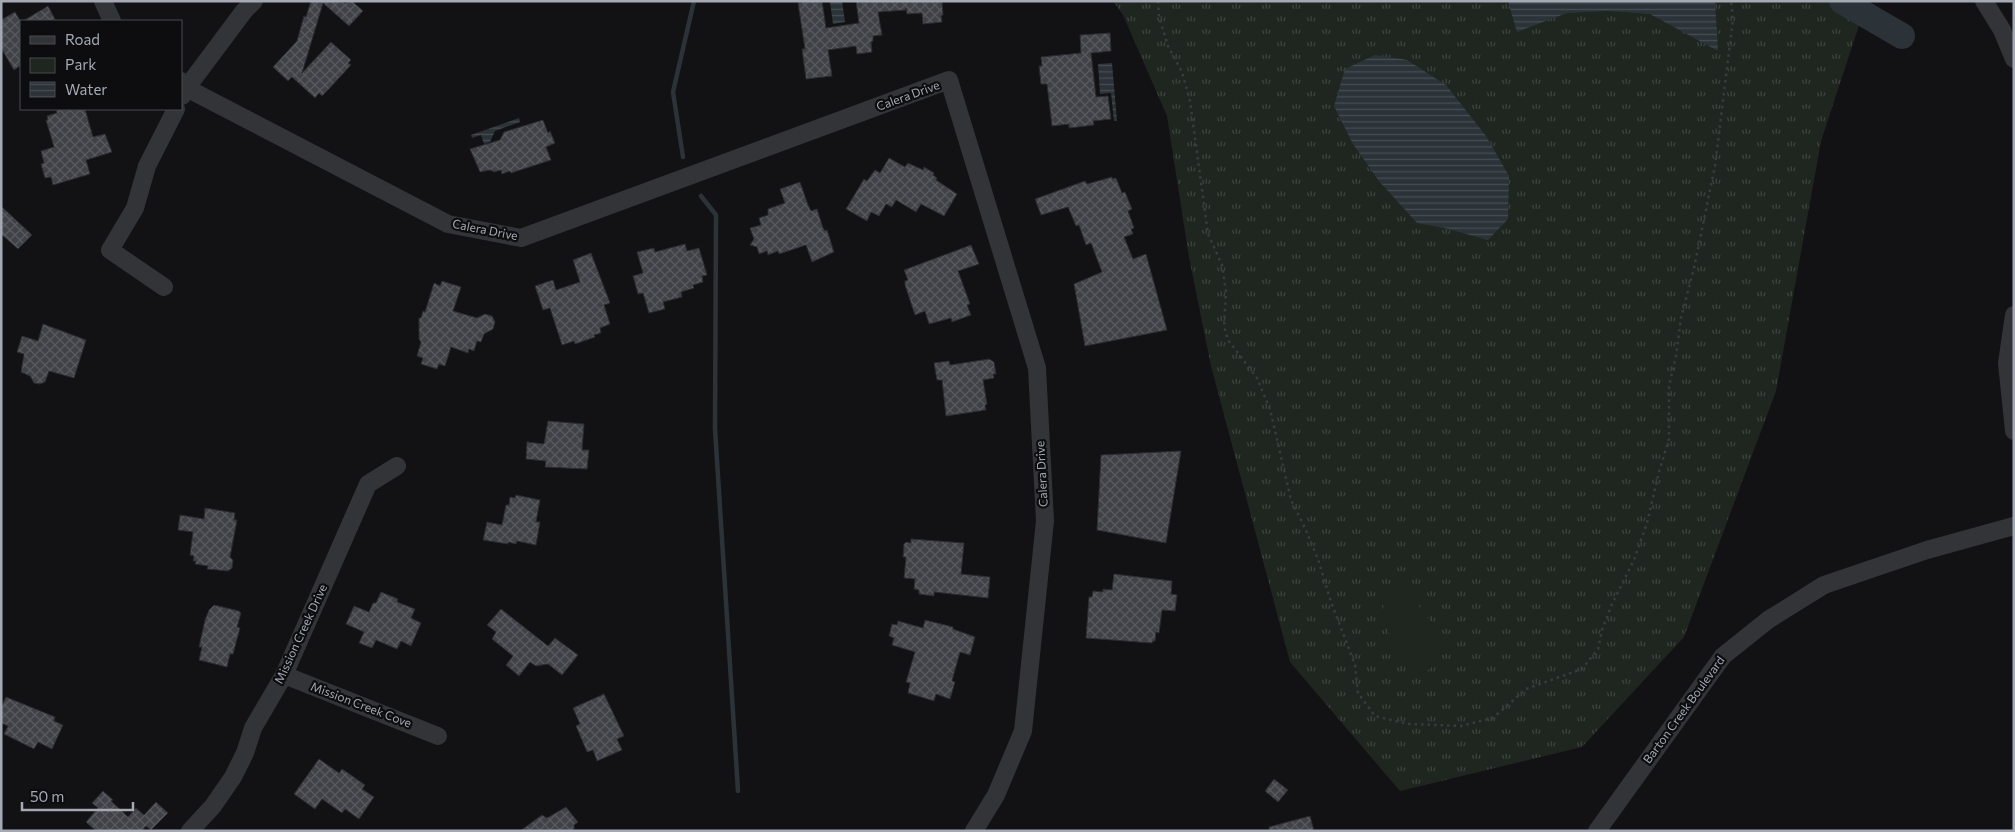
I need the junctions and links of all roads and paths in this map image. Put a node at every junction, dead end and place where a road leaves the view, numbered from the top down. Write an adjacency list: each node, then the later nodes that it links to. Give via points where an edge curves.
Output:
1 (103, 1): 6 (street)
2 (254, 1): 8 (street)
3 (1158, 1): 4 (path, via 1168,46 1182,72 1190,101 1208,234 1222,265 1225,283 1224,326 1228,340 1257,378 1270,409 1291,500 1318,559 1355,665 1358,694 1375,716 1408,724 1461,726 1493,718 1526,689 1582,669 1598,649 1612,604 1634,560 1669,439 1669,386 1715,166 1734,19)
4 (1732, 1)
5 (1984, 1): 7 (street, via 2002,30)
6 (112, 20)
7 (2014, 59)
8 (183, 88): 18 (street, Calera Drive, via 448,224 521,238 949,80 1037,368 1045,521 1023,731 996,795)
9 (175, 110): 10 (street, via 147,166 135,208 110,250)
10 (164, 287)
11 (2014, 315): 12 (street, via 2007,363)
12 (2014, 431)
13 (396, 466): 15 (street, Mission Creek Drive, via 368,484)
14 (2014, 526): 19 (street, Barton Creek Boulevard, via 1927,550 1824,585 1768,620 1723,656)
15 (284, 675): 16 (street, Mission Creek Cove); 17 (street, Mission Creek Drive, via 253,728 233,777)
16 (438, 736)
17 (190, 831)
18 (974, 831)
19 (1597, 831)

